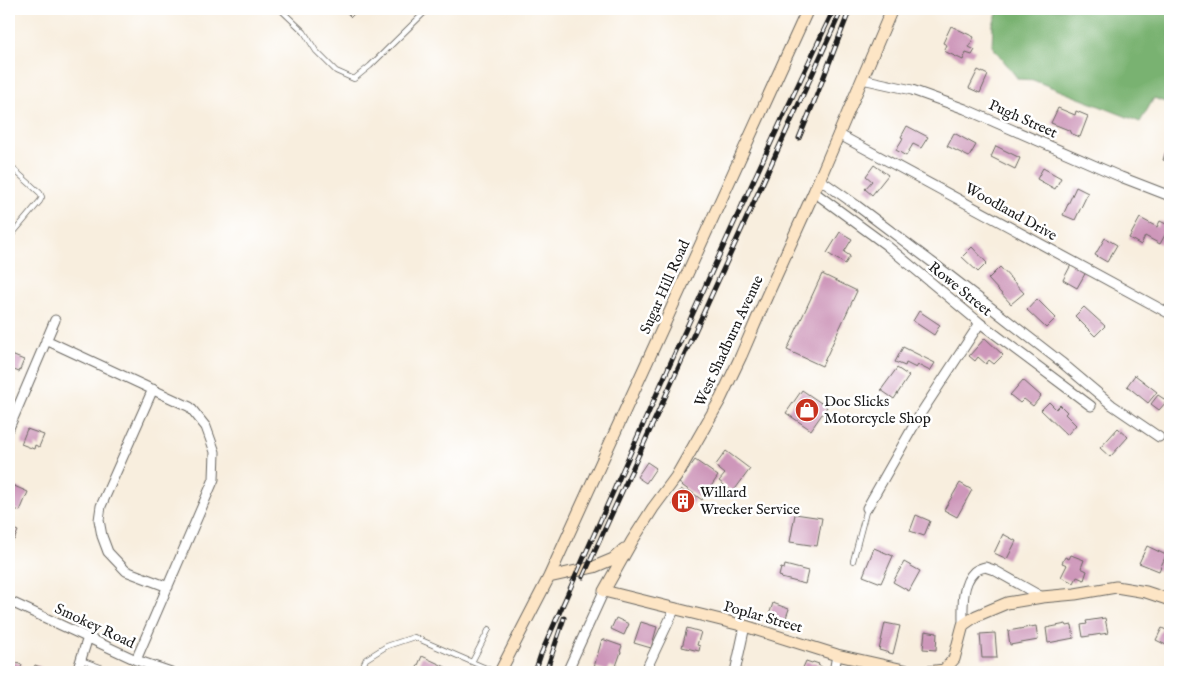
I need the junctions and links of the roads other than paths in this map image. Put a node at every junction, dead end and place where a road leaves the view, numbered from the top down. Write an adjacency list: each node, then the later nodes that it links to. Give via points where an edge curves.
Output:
1 (280, 9): 2 (lane, via 336,71 354,79)
2 (428, 9)
3 (808, 9): 23 (street, Sugar Hill Road)
4 (892, 9): 5 (street, West Shadburn Avenue)
5 (862, 79): 6 (street, West Shadburn Avenue); 10 (street, Pugh Street, via 912,90 965,109)
6 (838, 134): 8 (street, West Shadburn Avenue); 12 (street, Woodland Drive)
7 (9, 166): 11 (lane, via 42,197)
8 (819, 180): 9 (street, West Shadburn Avenue); 19 (street, via 945,272 1112,405)
9 (814, 192): 14 (street, Rowe Street); 21 (street, West Shadburn Avenue, via 720,400 676,476)
10 (1170, 196)
11 (9, 238)
12 (1170, 314)
13 (55, 320): 15 (street)
14 (980, 323): 17 (street, Rowe Street); 20 (street, via 920,413)
15 (46, 340): 16 (street); 18 (street)
16 (153, 389): 24 (street, via 190,407 206,427 215,452 214,479); 24 (street, via 101,506 99,520 108,552 126,571)
17 (1091, 406)
18 (9, 428)
19 (1159, 438)
20 (867, 508): 22 (lane)
21 (632, 541): 23 (street, via 613,559); 25 (street, West Shadburn Avenue)
22 (853, 561)
23 (550, 577): 43 (street, Sugar Hill Road)
24 (168, 587): 36 (street)
25 (604, 591): 29 (street, Poplar Street); 44 (street, West Shadburn Avenue)
26 (1042, 597): 27 (street, via 1116,587); 30 (street, via 1007,603); 30 (street, via 985,567 975,571 967,583)
27 (1170, 600)
28 (9, 601): 33 (street, Smokey Road)
29 (675, 608): 31 (street, Poplar Street); 45 (street)
30 (963, 625): 49 (street, via 954,660 944,670)
31 (745, 626): 34 (street, Poplar Street); 46 (street)
32 (489, 629): 37 (lane)
33 (88, 637): 35 (street); 36 (street, Smokey Road)
34 (838, 655): 47 (street); 48 (street, Poplar Street)
35 (81, 660): 38 (street); 39 (lane)
36 (136, 660): 40 (street, Smokey Road)
37 (472, 662): 41 (lane, via 414,637 387,646 366,659); 42 (lane)
38 (77, 672)
39 (114, 672)
40 (171, 672)
41 (360, 672)
42 (495, 672)
43 (500, 672)
44 (567, 672)
45 (645, 672)
46 (735, 672)
47 (834, 672)
48 (913, 672)
49 (928, 672)

